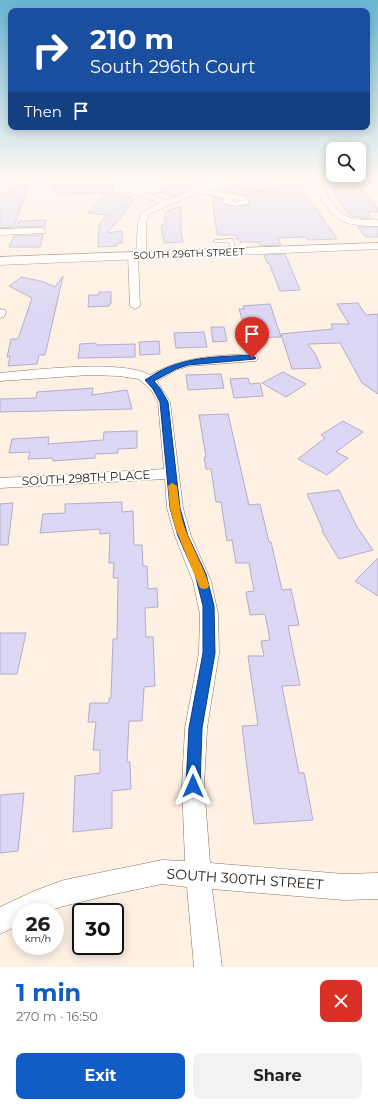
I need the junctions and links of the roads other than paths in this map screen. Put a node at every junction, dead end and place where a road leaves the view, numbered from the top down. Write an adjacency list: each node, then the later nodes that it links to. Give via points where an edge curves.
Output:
1 (142, 221): 9 (street)
2 (346, 221): 3 (street)
3 (378, 223)
4 (42, 231): 5 (street)
5 (0, 232)
6 (215, 241): 8 (lane, via 231,240)
7 (378, 246): 8 (street, SOUTH 296TH STREET)
8 (234, 252): 9 (street, SOUTH 296TH STREET)
9 (137, 256): 10 (street, SOUTH 296TH STREET); 11 (street)
10 (0, 261)
11 (135, 306)
12 (252, 358): 14 (street, via 187,363 173,367)
13 (0, 377): 14 (street, via 108,371 133,373)
14 (149, 380): 15 (street, via 164,402)
15 (171, 474): 16 (street, SOUTH 298TH PLACE); 17 (street, via 178,519 200,574 209,614 209,653 196,728 193,766)
16 (0, 483)
17 (198, 875): 18 (street, SOUTH 300TH STREET, via 344,887); 19 (street, SOUTH 300TH STREET, via 162,872 110,882 43,900); 20 (street)
18 (378, 886)
19 (0, 921)
20 (208, 967)

